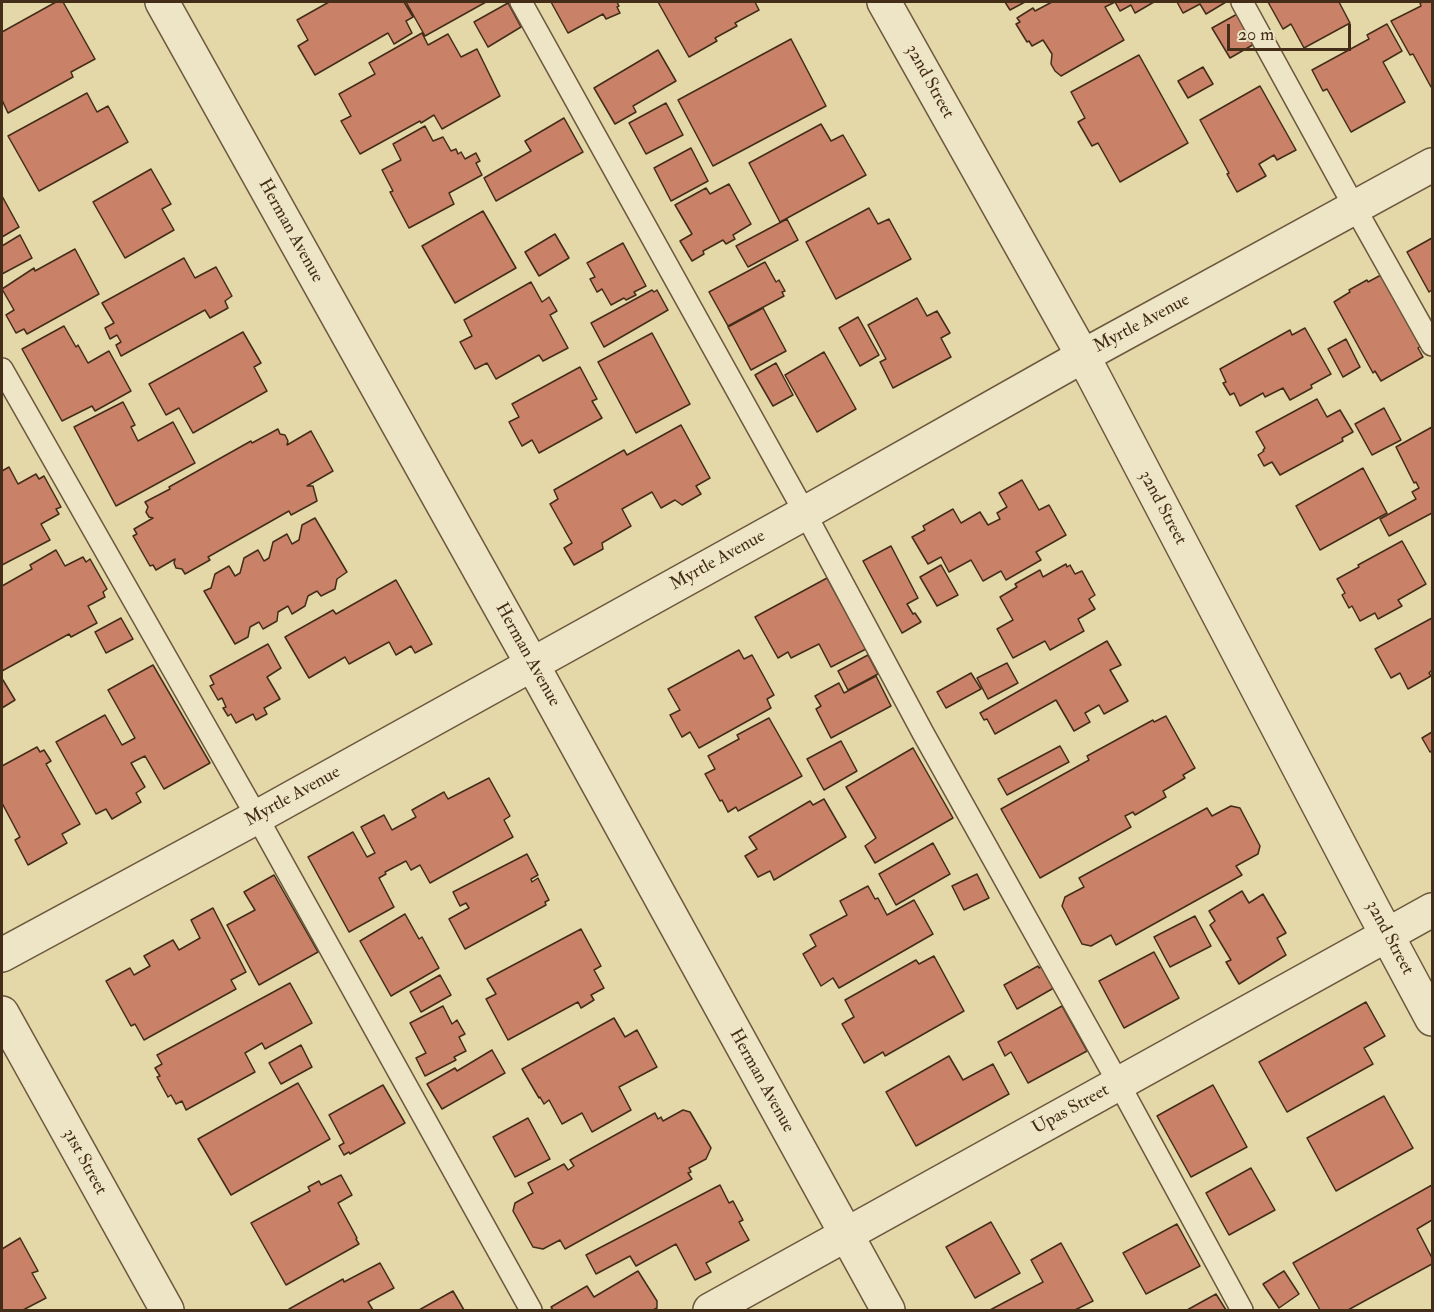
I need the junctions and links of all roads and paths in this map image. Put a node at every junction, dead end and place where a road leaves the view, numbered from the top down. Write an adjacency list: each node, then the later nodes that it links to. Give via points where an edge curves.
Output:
1 (162, 2): 11 (street, Herman Avenue)
2 (521, 2): 10 (lane)
3 (884, 2): 8 (street, 32nd Street)
4 (1242, 2): 6 (lane)
5 (1432, 165): 6 (street, Myrtle Avenue)
6 (1355, 208): 7 (lane); 8 (street, Myrtle Avenue)
7 (1432, 345)
8 (1083, 356): 10 (street, Myrtle Avenue); 14 (street, 32nd Street)
9 (2, 369): 12 (lane)
10 (806, 513): 11 (street, Myrtle Avenue); 18 (lane)
11 (532, 664): 12 (street, Myrtle Avenue); 19 (street, Herman Avenue)
12 (257, 817): 15 (street, Myrtle Avenue); 21 (lane)
13 (1432, 910): 14 (street, Upas Street)
14 (1387, 935): 17 (street, 32nd Street); 18 (street, Upas Street)
15 (2, 956)
16 (2, 1013): 20 (street, 31st Street)
17 (1432, 1019)
18 (1119, 1084): 19 (street, Upas Street); 24 (lane)
19 (846, 1235): 22 (street, Upas Street); 23 (street, Herman Avenue)
20 (167, 1311)
21 (531, 1311)
22 (710, 1311)
23 (888, 1311)
24 (1242, 1311)

